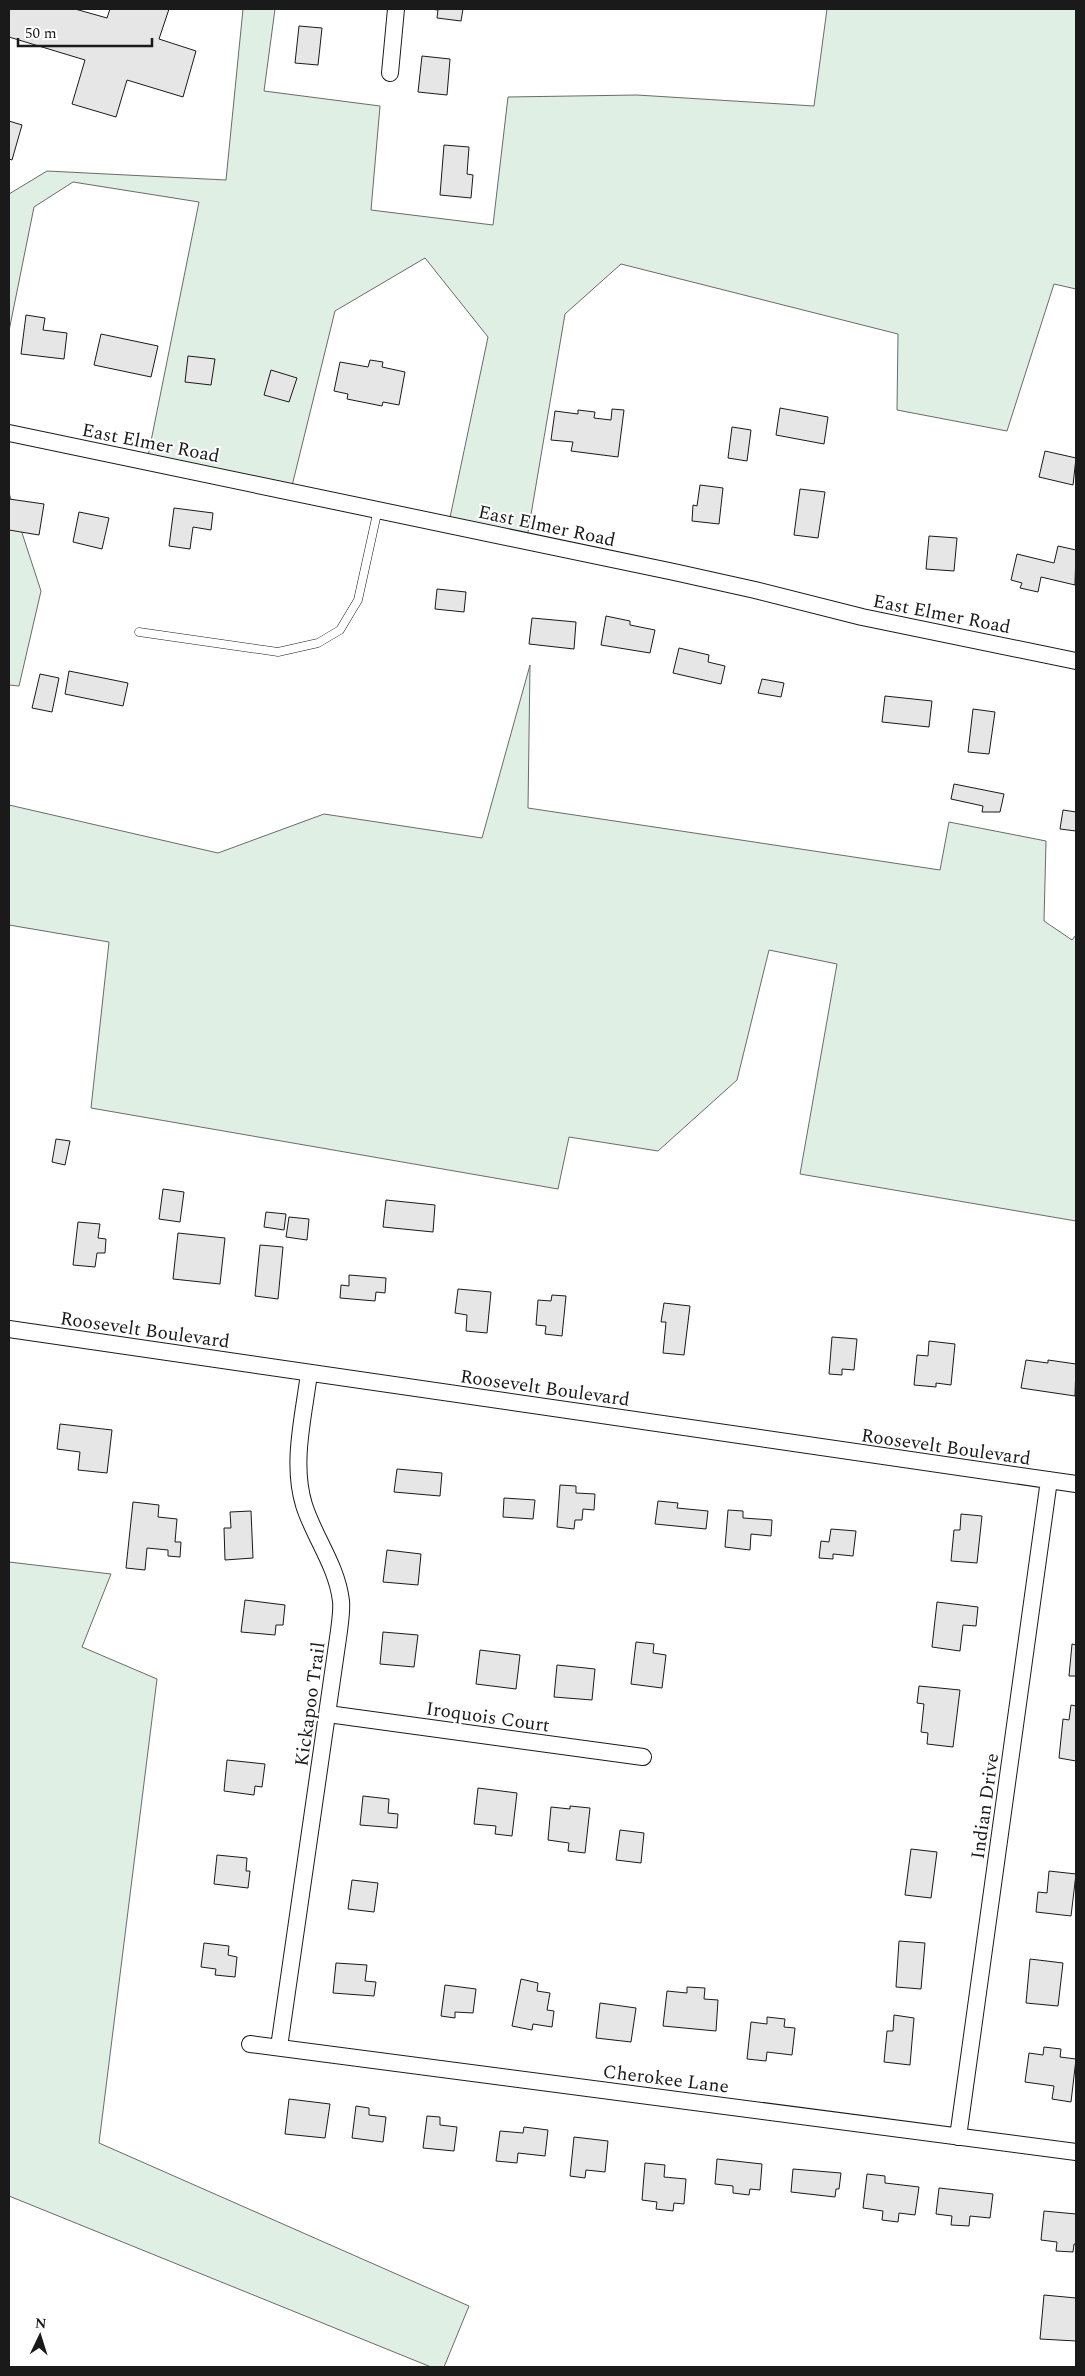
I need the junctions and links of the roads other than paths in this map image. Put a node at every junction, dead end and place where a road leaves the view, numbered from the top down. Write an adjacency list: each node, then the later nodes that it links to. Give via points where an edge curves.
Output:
1 (396, 9): 2 (street)
2 (390, 73)
3 (9, 433): 4 (street, East Elmer Road)
4 (378, 509): 5 (lane, via 358,600 340,630 318,643 278,652); 6 (street, East Elmer Road, via 755,590 862,617)
5 (139, 632)
6 (1076, 661)
7 (9, 1329): 8 (street, Roosevelt Boulevard)
8 (309, 1373): 9 (street, Roosevelt Boulevard); 11 (street, Kickapoo Trail, via 298,1463 304,1505 342,1601)
9 (1049, 1480): 10 (street, Roosevelt Boulevard); 15 (street, Indian Drive)
10 (1076, 1484)
11 (328, 1714): 12 (street, Iroquois Court); 14 (street, Kickapoo Trail)
12 (643, 1758)
13 (250, 2044): 14 (street, Cherokee Lane)
14 (279, 2047): 15 (street, Cherokee Lane)
15 (958, 2137): 16 (street, Cherokee Lane)
16 (1076, 2152)

